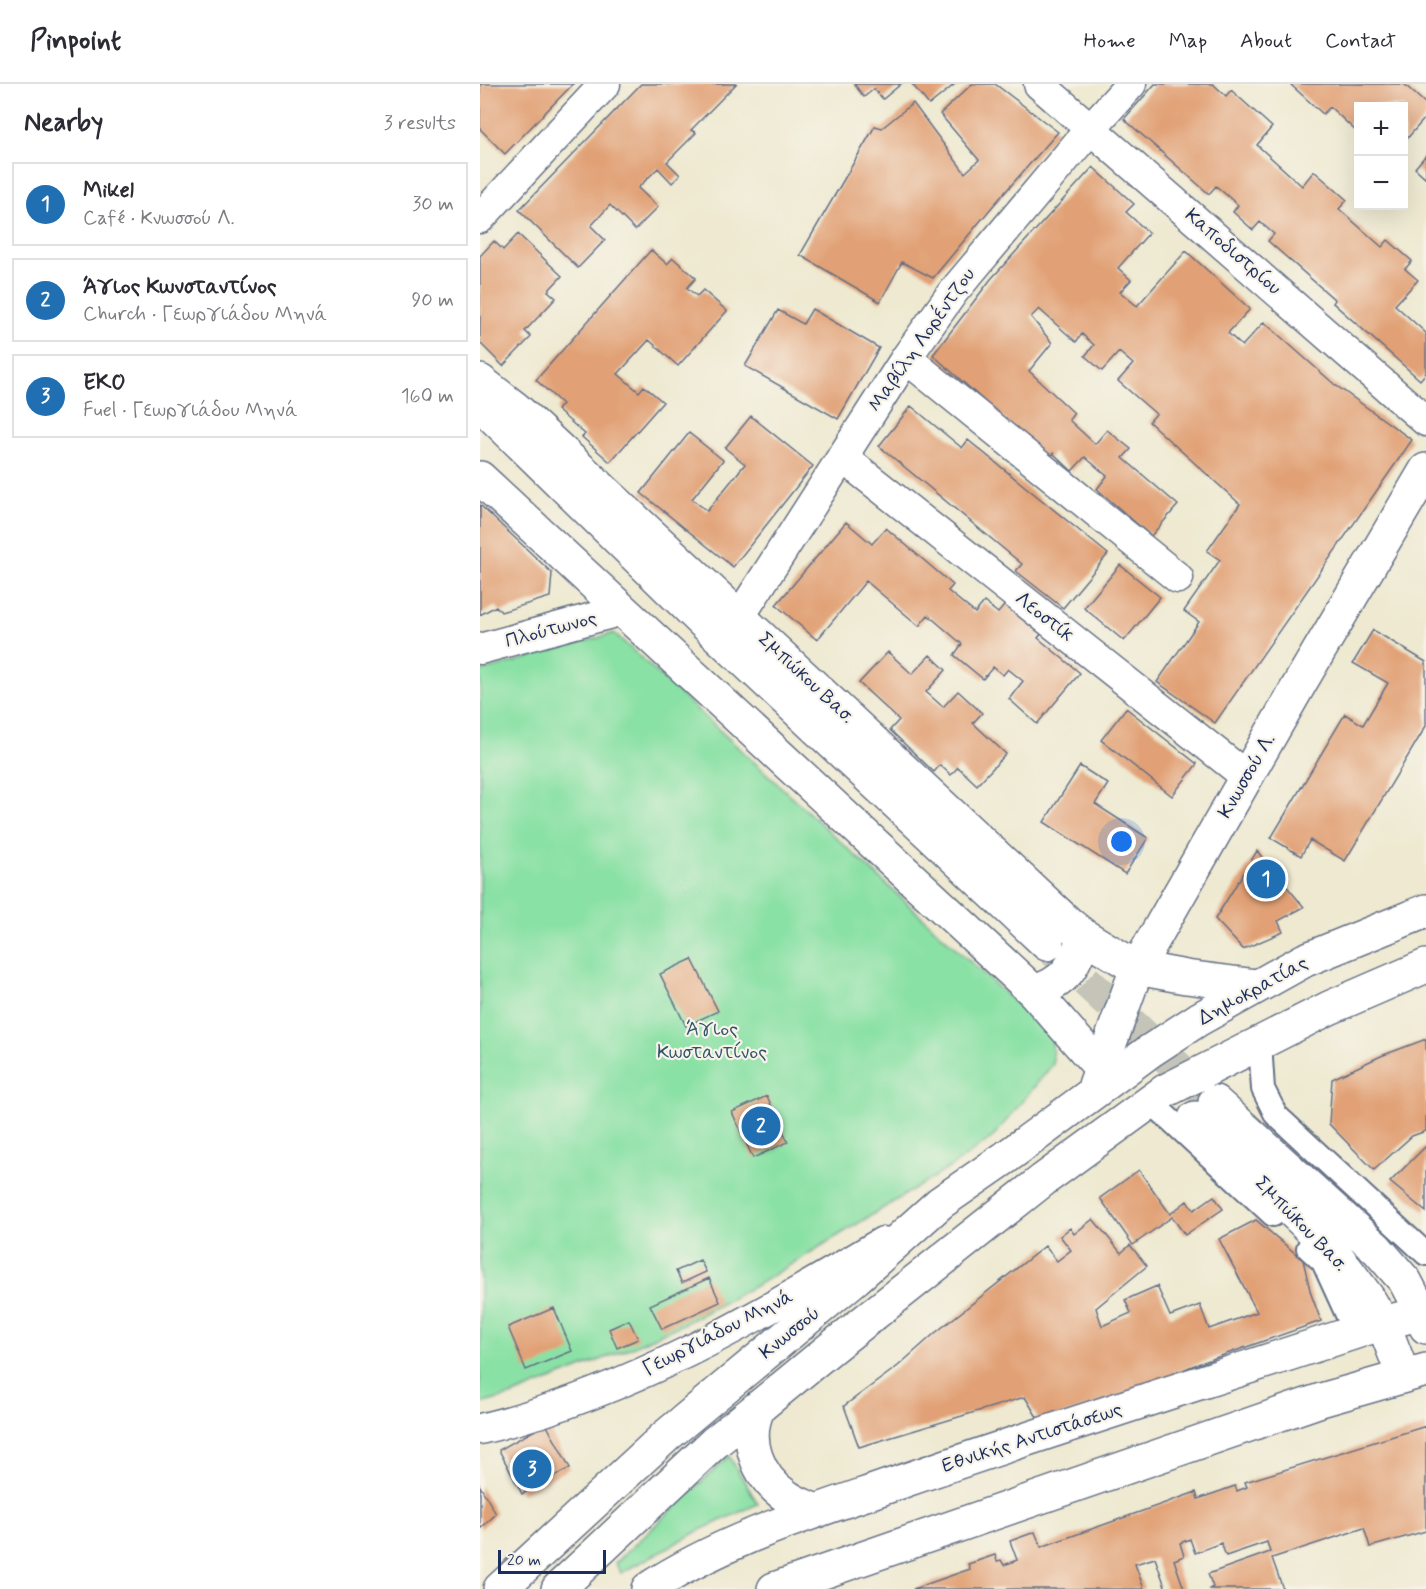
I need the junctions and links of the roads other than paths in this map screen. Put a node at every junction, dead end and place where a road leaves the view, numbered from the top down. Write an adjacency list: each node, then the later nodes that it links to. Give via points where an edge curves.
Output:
1 (605, 84): 5 (street)
2 (1039, 84): 4 (street, Καποδιστρίου)
3 (1131, 84): 4 (street, Μαβίλη Λορέντζου)
4 (1091, 128): 6 (street, Μαβίλη Λορέντζου, via 953,292); 9 (street, Καποδιστρίου)
5 (480, 218)
6 (906, 358): 11 (street, Μαβίλη Λορέντζου); 14 (street)
7 (480, 381): 16 (main road, Σμπώκου Βασ., via 516,409)
8 (480, 404): 10 (main road, Σμπώκου Βασ., via 1041,951 618,570)
9 (1426, 421)
10 (480, 437)
11 (842, 457): 16 (street, Μαβίλη Λορέντζου); 18 (street, Λεοστίκ)
12 (1426, 470): 18 (main road, Κνωσσού Λ.)
13 (480, 478): 15 (main road)
14 (1178, 578)
15 (622, 610): 17 (street, Πλούτωνος); 24 (main road)
16 (740, 616): 20 (main road, Σμπώκου Βασ.)
17 (480, 649)
18 (1247, 777): 22 (main road, Κνωσσού Λ.)
19 (1426, 911): 23 (main road, Δημοκρατίας, via 1305,960)
20 (1083, 936): 22 (main road, Σμπώκου Βασ.); 24 (main road, via 1065,976)
21 (1426, 966): 25 (main road)
22 (1137, 968): 23 (main road, Σμπώκου Βασ.); 26 (main road, Κνωσσού Λ.)
23 (1257, 986): 26 (main road, Δημοκρατίας)
24 (1034, 992): 26 (main road)
25 (1260, 1043): 27 (main road); 29 (street, via 1263,1089 1276,1115)
26 (1097, 1081): 28 (main road, Κνωσσού)
27 (1151, 1102): 31 (street, via 1323,1262); 33 (main road, Κνωσσού, via 1043,1180)
28 (940, 1203): 34 (street, Γεωργιάδου Μηνά, via 810,1286 689,1351 526,1418); 36 (main road, Κνωσσού, via 666,1436)
29 (1426, 1254)
30 (1424, 1318): 31 (main road, Εθνικής Αντιστάσεως); 31 (main road, Σμπώκου Βασ., via 1405,1281 1377,1249 1205,1110 1330,1249 1368,1298)
31 (1369, 1328): 32 (main road, Σμπώκου Βασ.); 35 (main road, Εθνικής Αντιστάσεως)
32 (1414, 1372): 39 (main road, via 1211,1437)
33 (759, 1407): 35 (main road, via 754,1417 752,1445 760,1465 784,1495); 37 (main road, Κνωσσού, via 714,1443)
34 (480, 1429)
35 (816, 1511): 38 (main road, Εθνικής Αντιστάσεως, via 709,1554)
36 (500, 1589)
37 (558, 1589)
38 (648, 1589)
39 (774, 1589)

